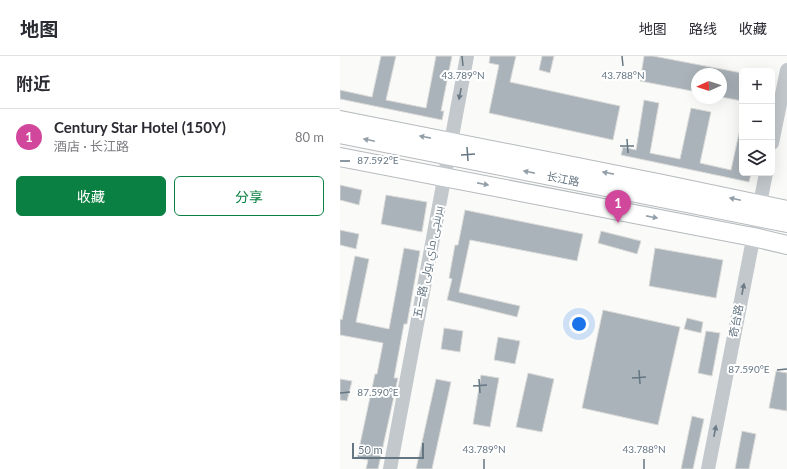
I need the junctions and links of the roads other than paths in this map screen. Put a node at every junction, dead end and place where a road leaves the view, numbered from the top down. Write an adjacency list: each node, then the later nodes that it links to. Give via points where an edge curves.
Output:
1 (467, 56): 6 (street, 五一路 بىرىنچى ماي يولى, one-way to 6)
2 (787, 70): 5 (street)
3 (340, 120): 6 (main road, one-way to 3)
4 (340, 134): 6 (main road, 长江路, one-way to 4)
5 (773, 140)
6 (449, 149): 8 (street, 五一路 بىرىنچى ماي يولى); 10 (main road, 长江路, one-way to 6)
7 (340, 157): 8 (main road, 长江路)
8 (445, 176): 13 (main road, 长江路, one-way to 13); 15 (street, 五一路 بىرىنچى ماي يولى)
9 (765, 176): 10 (street, 奇台路)
10 (758, 210): 11 (main road); 12 (main road, 长江路); 13 (street, 奇台路)
11 (787, 210)
12 (787, 223)
13 (753, 237): 14 (main road, 长江路); 16 (street, 奇台路, one-way to 13)
14 (787, 244)
15 (390, 469)
16 (708, 469)

